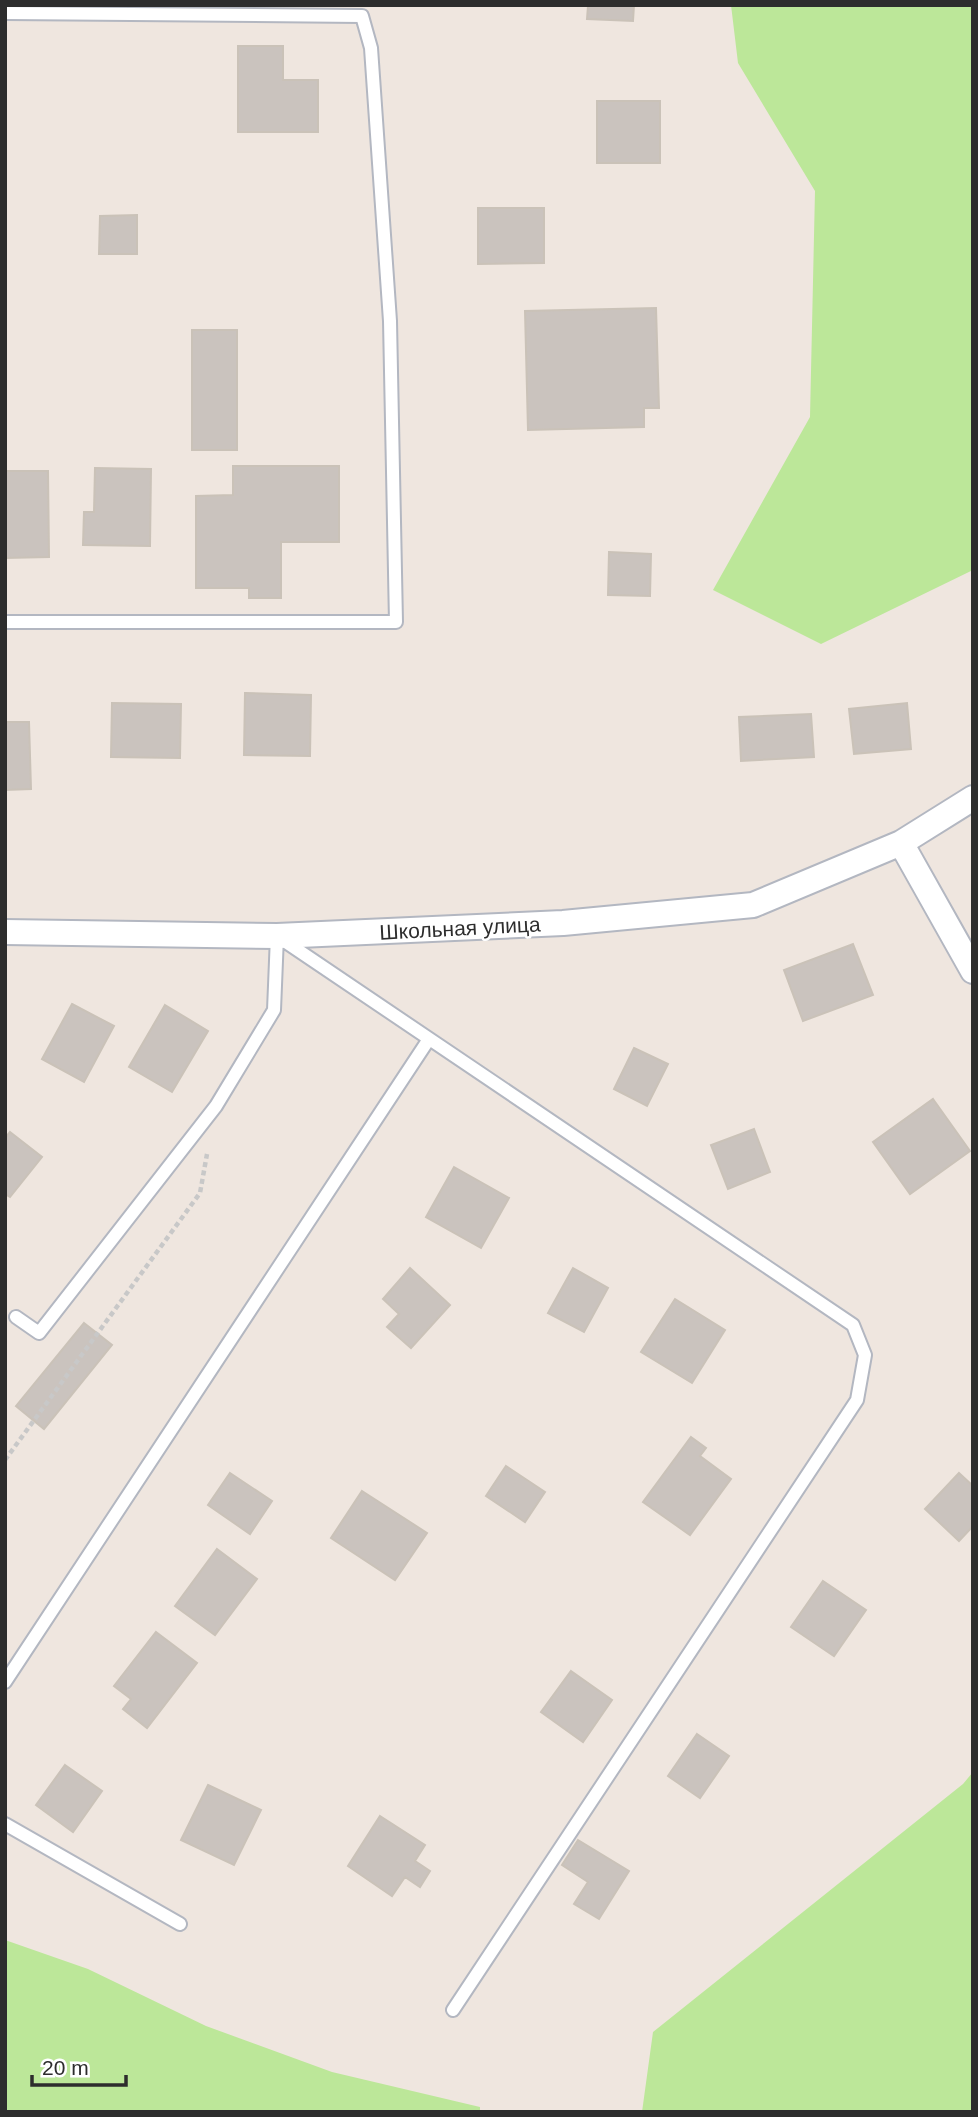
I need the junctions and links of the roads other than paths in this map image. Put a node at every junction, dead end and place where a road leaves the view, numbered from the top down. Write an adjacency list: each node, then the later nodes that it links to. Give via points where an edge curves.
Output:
1 (5, 13): 2 (lane, via 362,16 371,48 390,321 396,622)
2 (5, 622)
3 (973, 798): 4 (street, Школьная улица)
4 (901, 844): 6 (street, Школьная улица, via 752,905 563,923); 7 (street)
5 (5, 932): 6 (street, Школьная улица)
6 (277, 936): 8 (lane); 9 (lane, via 274,1010 216,1106 39,1333)
7 (973, 971)
8 (429, 1040): 10 (lane); 13 (lane, via 853,1325 865,1355 858,1400)
9 (16, 1317)
10 (5, 1682)
11 (5, 1824): 12 (lane)
12 (180, 1924)
13 (453, 2010)

